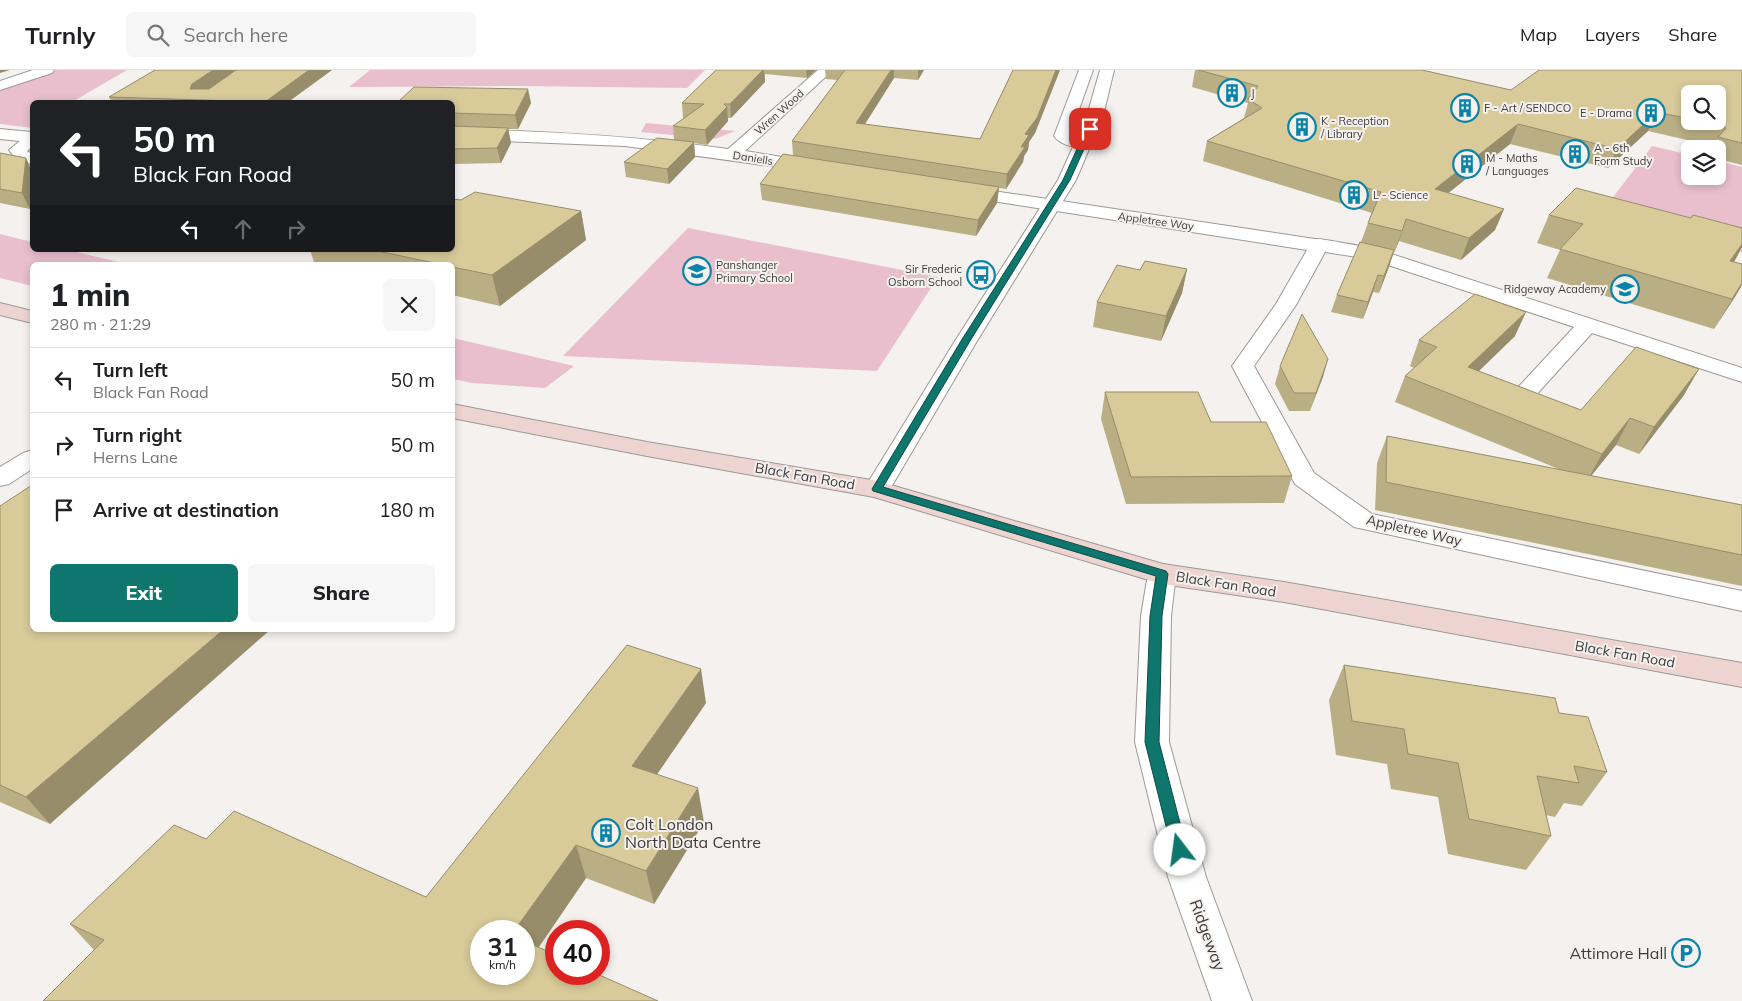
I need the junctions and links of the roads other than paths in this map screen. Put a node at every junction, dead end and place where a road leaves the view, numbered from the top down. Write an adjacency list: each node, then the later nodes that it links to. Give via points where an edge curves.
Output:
1 (47, 70): 5 (street)
2 (826, 70): 11 (street, Wren Wood)
3 (1086, 70): 10 (street, via 1062,136 1066,140)
4 (1108, 70): 10 (street)
5 (0, 86)
6 (0, 134): 8 (street)
7 (455, 134): 11 (street, Daniells, via 599,139)
8 (30, 138)
9 (30, 140): 12 (street, via 17,150)
10 (1084, 143): 15 (street)
11 (732, 154): 13 (street, Daniells)
12 (30, 158)
13 (826, 169)
14 (948, 189): 15 (street)
15 (1051, 206): 16 (street, Appletree Way); 25 (street)
16 (1320, 244): 19 (street, Appletree Way, via 1373,254); 27 (street, Appletree Way, via 1286,305 1243,366 1304,478 1364,521)
17 (0, 309): 18 (main road)
18 (30, 316)
19 (1588, 324): 20 (street, Appletree Way); 21 (street)
20 (1742, 375)
21 (1519, 400)
22 (455, 411): 25 (main road, Black Fan Road, via 647,449)
23 (30, 459): 24 (street)
24 (0, 478)
25 (877, 489): 26 (main road, Black Fan Road)
26 (1162, 574): 28 (main road, Black Fan Road, via 1284,592); 29 (street, Ridgeway, via 1156,616 1152,742 1187,877)
27 (1742, 601)
28 (1742, 676)
29 (1232, 1001)

